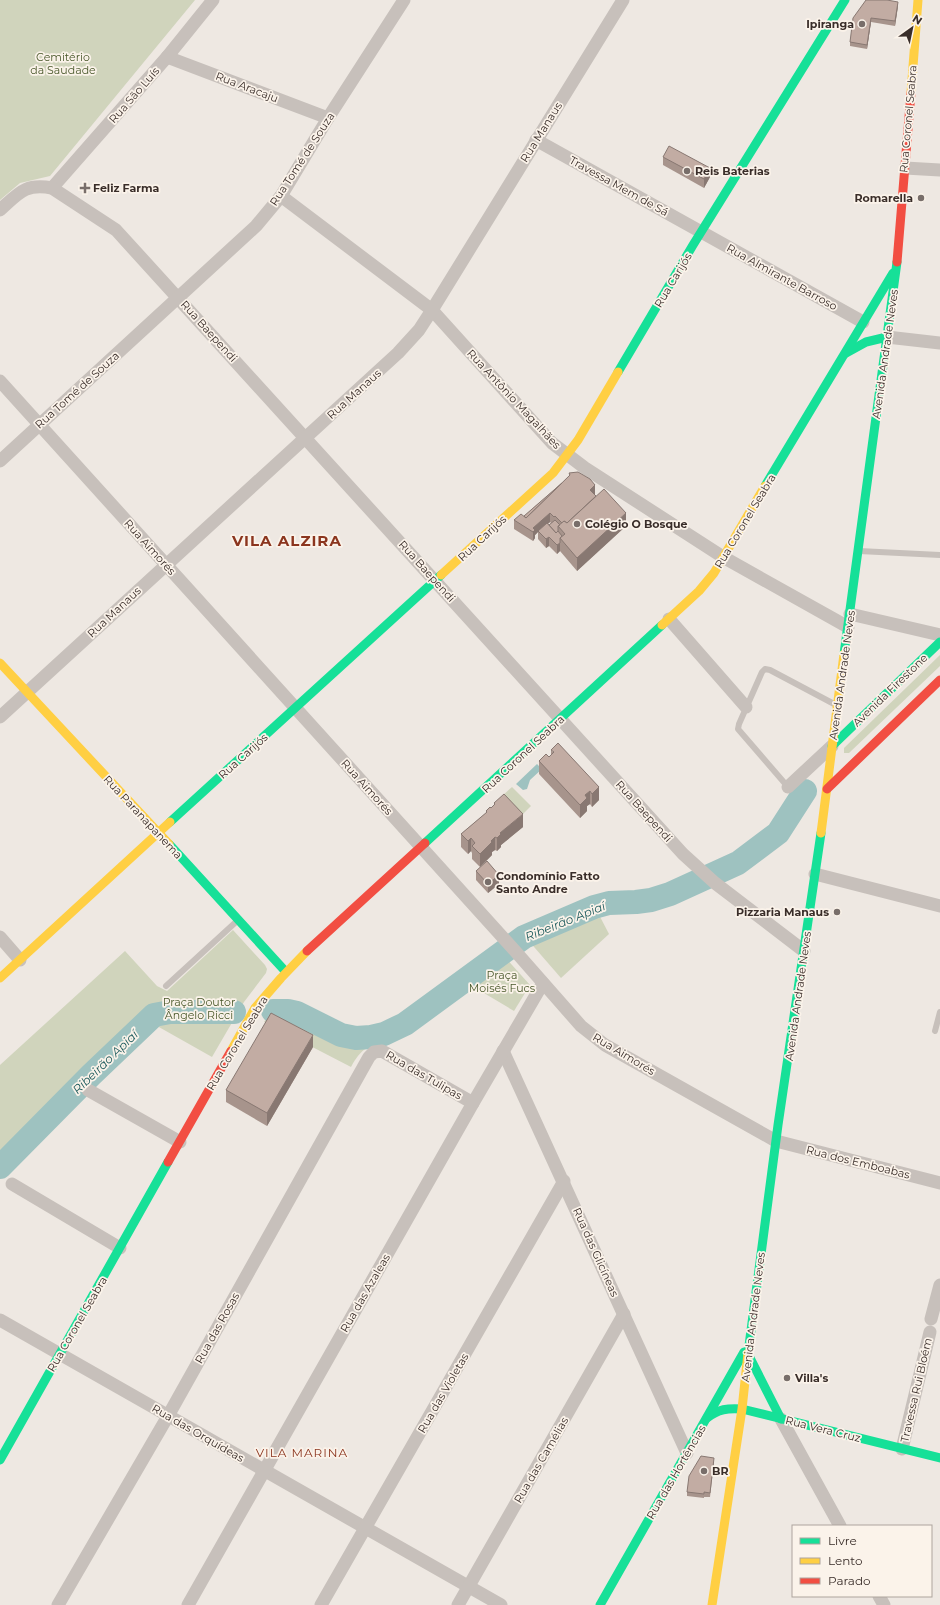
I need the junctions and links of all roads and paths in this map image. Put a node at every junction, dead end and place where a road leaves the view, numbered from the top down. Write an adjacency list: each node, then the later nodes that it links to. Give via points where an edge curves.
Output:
1 (213, 0): 6 (street, Rua São Luís)
2 (404, 0): 7 (street, Rua Tomé de Souza)
3 (623, 0): 8 (street, Rua Manaus)
4 (845, 0): 14 (main road, Rua Carijós)
5 (918, 0): 9 (main road, Rua Coronel Seabra)
6 (167, 57): 7 (street, Rua Aracaju); 11 (street, Rua São Luís)
7 (328, 118): 12 (street, Rua Tomé de Souza)
8 (536, 140): 14 (street, Travessa Mem de Sá); 17 (street, Rua Manaus)
9 (905, 168): 10 (street); 15 (main road, Rua Coronel Seabra)
10 (940, 170)
11 (52, 188): 13 (street, via 27,188); 16 (street, Rua Baependi, via 116,230)
12 (281, 196): 16 (street, Rua Tomé de Souza, via 256,226); 17 (street, Rua Antônio Magalhães)
13 (0, 210)
14 (702, 232): 18 (street, Rua Almirante Barroso); 25 (main road, Rua Carijós)
15 (897, 267): 18 (main road, Rua Coronel Seabra); 19 (main road, Avenida Andrade Neves)
16 (178, 298): 23 (street, Rua Tomé de Souza); 24 (street, Rua Baependi)
17 (432, 310): 24 (street, Rua Manaus, via 398,354); 25 (street, Rua Antônio Magalhães, via 552,443)
18 (863, 322): 21 (main road, Rua Coronel Seabra)
19 (887, 337): 20 (street); 21 (main road, via 866,342); 27 (main road, Avenida Andrade Neves)
20 (940, 343)
21 (845, 354): 29 (main road, Rua Coronel Seabra)
22 (0, 381): 23 (street, Rua Aimorés)
23 (40, 424): 26 (street, Rua Tomé de Souza); 30 (street, Rua Aimorés)
24 (305, 438): 30 (street, Rua Manaus); 31 (street, Rua Baependi)
25 (568, 455): 29 (street, Rua Antônio Magalhães); 31 (main road, Rua Carijós, via 553,474)
26 (0, 460)
27 (858, 551): 28 (lane); 32 (main road, Avenida Andrade Neves)
28 (940, 555)
29 (723, 557): 33 (main road, Rua Coronel Seabra, via 699,591); 34 (street, Rua Antônio Magalhães)
30 (166, 564): 39 (street, Rua Manaus); 42 (street, Rua Aimorés)
31 (436, 581): 42 (main road, Rua Carijós); 44 (street, Rua Baependi)
32 (850, 614): 34 (main road, Avenida Andrade Neves); 35 (street)
33 (669, 620): 41 (street); 44 (main road, Rua Coronel Seabra)
34 (848, 627): 40 (main road, Avenida Andrade Neves)
35 (940, 635)
36 (940, 642): 45 (main road, Avenida Firestone)
37 (0, 663): 39 (main road, Rua Paranapanema)
38 (940, 680): 47 (main road)
39 (27, 692): 43 (street, Rua Manaus); 48 (main road, Rua Paranapanema)
40 (837, 706): 41 (lane, via 765,669); 45 (main road, Avenida Andrade Neves)
41 (746, 707): 46 (lane, via 738,729)
42 (296, 708): 48 (main road, Rua Carijós); 49 (street, Rua Aimorés)
43 (0, 717)
44 (561, 719): 49 (main road, Rua Coronel Seabra); 54 (street, Rua Baependi, via 683,854 715,883)
45 (832, 746): 46 (street, Avenida Firestone); 47 (main road, Avenida Andrade Neves)
46 (788, 787)
47 (827, 789): 50 (main road, Avenida Andrade Neves)
48 (159, 833): 52 (main road, Rua Paranapanema); 55 (main road, Rua Carijós)
49 (421, 847): 56 (main road, Rua Coronel Seabra); 58 (street, Rua Aimorés)
50 (815, 874): 51 (street); 54 (main road, Avenida Andrade Neves)
51 (940, 906)
52 (238, 920): 56 (main road, Rua Paranapanema); 59 (lane)
53 (0, 937): 55 (street)
54 (804, 951): 66 (main road, Avenida Andrade Neves)
55 (20, 960): 57 (main road, Rua Carijós)
56 (286, 972): 67 (main road, Rua Coronel Seabra, via 255,1008)
57 (0, 978)
58 (543, 983): 62 (street, Rua das Azaleas); 66 (street, Rua Aimorés, via 581,1026 605,1045)
59 (166, 986)
60 (940, 1012): 61 (lane)
61 (935, 1031)
62 (503, 1051): 65 (street, Rua das Azaleas); 68 (street, Rua das Glicíneas)
63 (374, 1052): 65 (street, Rua das Tulipas, via 382,1052); 79 (street, Rua das Rosas)
64 (88, 1090): 67 (street)
65 (473, 1103): 86 (street, Rua das Azaleas)
66 (776, 1141): 69 (street, Rua dos Emboabas); 75 (main road, Avenida Andrade Neves)
67 (180, 1142): 71 (main road, Rua Coronel Seabra)
68 (564, 1181): 73 (street, Rua das Glicíneas); 88 (street, Rua das Violetas)
69 (940, 1183)
70 (12, 1184): 71 (street)
71 (120, 1248): 77 (main road, Rua Coronel Seabra)
72 (940, 1285): 82 (street, Travessa Rui Bloém)
73 (624, 1314): 83 (street, Rua das Glicíneas); 89 (street, Rua das Camélias)
74 (0, 1320): 77 (street, Rua das Orquídeas)
75 (749, 1338): 76 (main road, Avenida Andrade Neves); 80 (main road, Rua das Hortências, via 738,1365)
76 (748, 1354): 78 (main road, Avenida Andrade Neves); 81 (main road)
77 (60, 1355): 79 (street, Rua das Orquídeas); 85 (main road, Rua Coronel Seabra)
78 (742, 1409): 80 (main road, Rua Vera Cruz, via 723,1408 716,1410); 81 (main road, Rua Vera Cruz); 96 (main road, Avenida Andrade Neves)
79 (168, 1416): 86 (street, Rua das Orquídeas); 90 (street, Rua das Rosas)
80 (707, 1418): 83 (main road, Rua das Hortências)
81 (781, 1419): 82 (main road, Rua Vera Cruz); 87 (street)
82 (902, 1449): 84 (main road, Rua Vera Cruz)
83 (687, 1453): 95 (main road, Rua das Hortências)
84 (940, 1458)
85 (0, 1460)
86 (264, 1470): 88 (street, Rua das Orquídeas); 91 (street, Rua das Azaleas)
87 (839, 1525)
88 (365, 1528): 89 (street, Rua das Orquídeas); 92 (street, Rua das Violetas)
89 (469, 1587): 93 (street, Rua das Camélias); 94 (street, Rua das Orquídeas)
90 (58, 1605)
91 (188, 1605)
92 (321, 1605)
93 (458, 1605)
94 (501, 1605)
95 (600, 1605)
96 (712, 1605)

